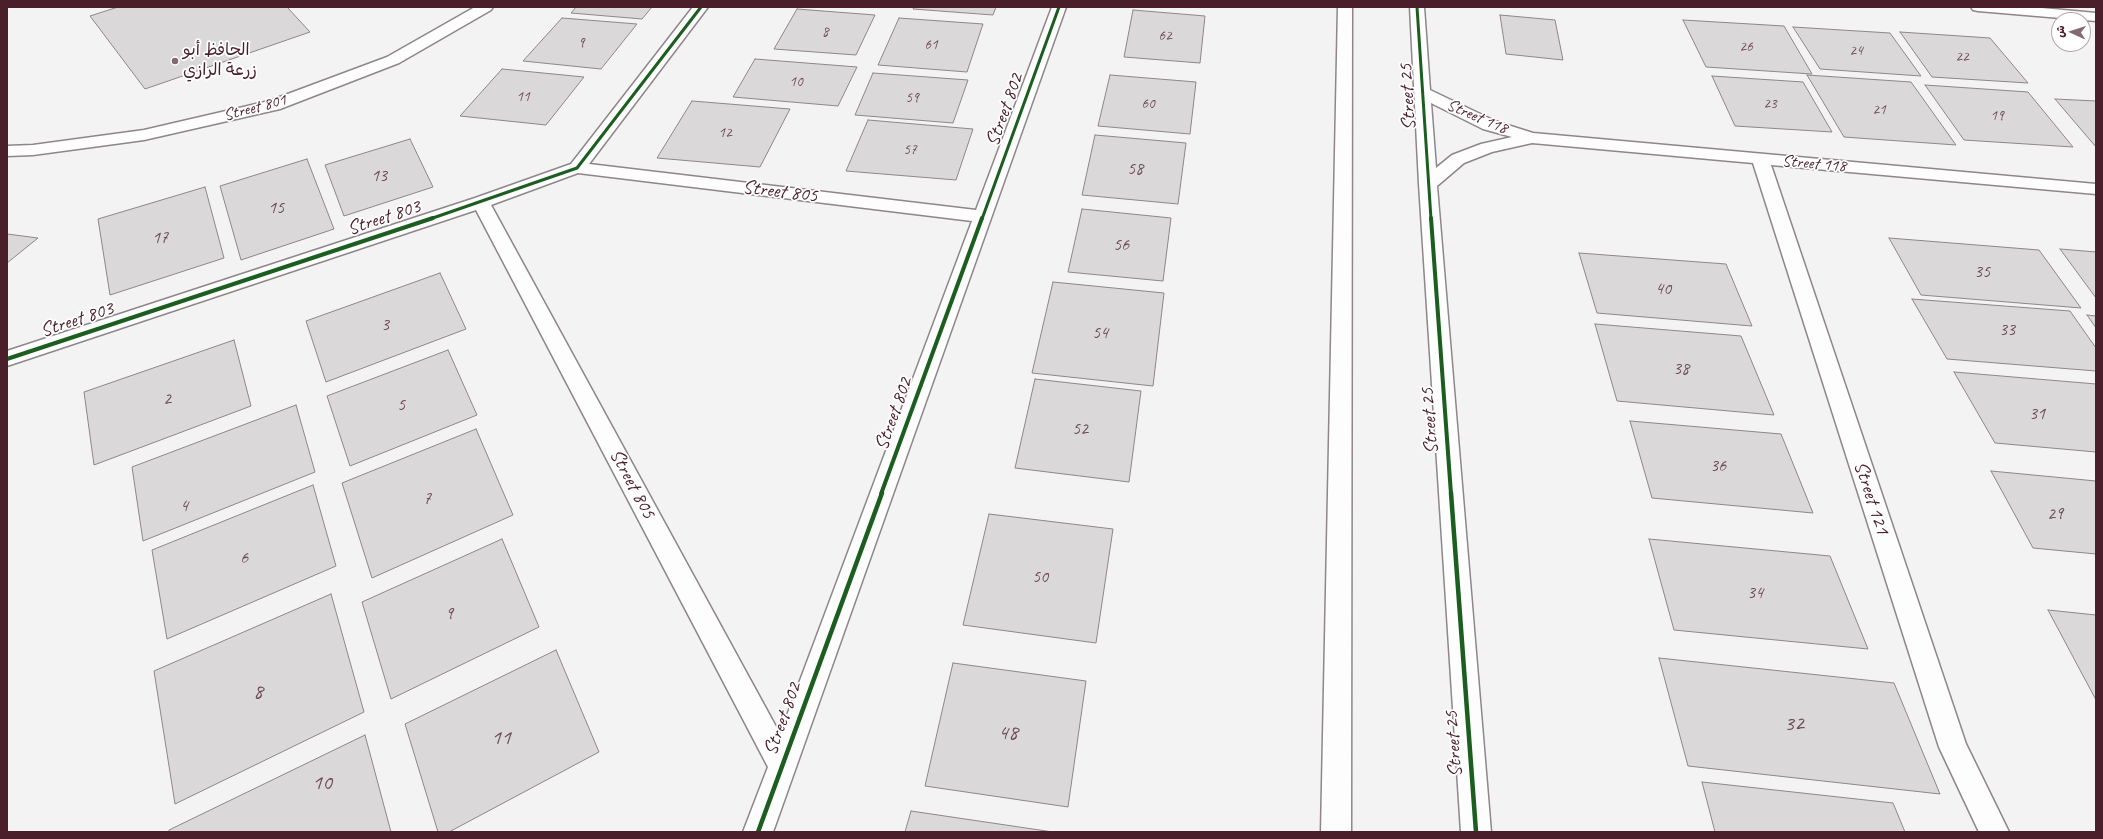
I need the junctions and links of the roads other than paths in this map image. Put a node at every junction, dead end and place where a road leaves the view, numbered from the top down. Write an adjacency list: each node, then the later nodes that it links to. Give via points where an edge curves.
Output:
1 (486, 7): 11 (street, Street 801, via 393,60 274,105 144,135 33,150)
2 (701, 7): 13 (street)
3 (1060, 7): 17 (street, Street 802)
4 (1345, 7): 21 (street)
5 (1417, 7): 9 (street, Street 25)
6 (1978, 7): 7 (street)
7 (2064, 11): 8 (street)
8 (2096, 17)
9 (1422, 92): 10 (street, Street 118, via 1489,125); 14 (street, Street 25)
10 (1532, 138): 12 (street, Street 118); 14 (street, Street 118, via 1487,148 1458,159)
11 (7, 151)
12 (1760, 159): 15 (street, Street 118); 23 (street, Street 121, via 1953,746)
13 (577, 168): 16 (street, Street 803); 17 (street, Street 805)
14 (1428, 184): 22 (street, Street 25)
15 (2096, 190)
16 (481, 202): 18 (street, Street 803); 19 (street, Street 805)
17 (982, 216): 19 (street, Street 802)
18 (7, 359)
19 (782, 766): 20 (street, Street 802)
20 (758, 832)
21 (1336, 832)
22 (1476, 832)
23 (1994, 832)

